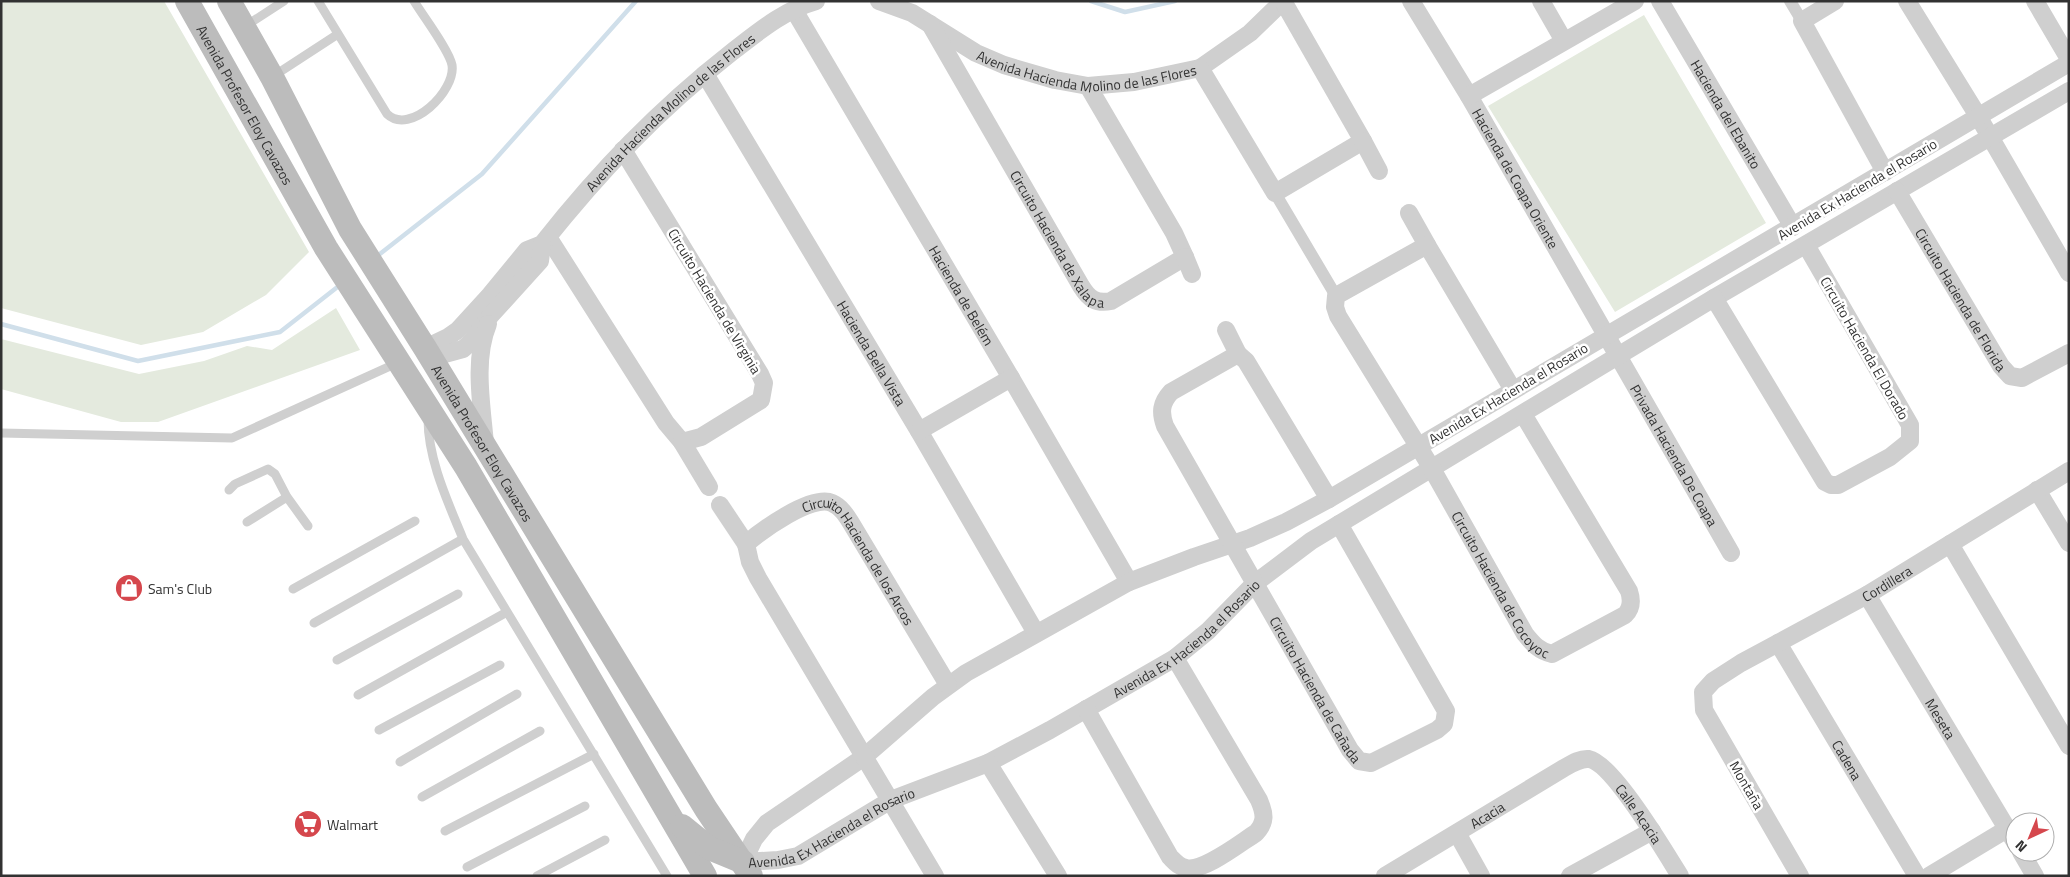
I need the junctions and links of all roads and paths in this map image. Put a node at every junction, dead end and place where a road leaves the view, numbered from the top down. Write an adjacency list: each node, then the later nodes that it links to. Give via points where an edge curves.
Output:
1 (188, 1): 56 (main road, Avenida Profesor Eloy Cavazos, via 326,248)
2 (229, 1): 20 (main road, Avenida Profesor Eloy Cavazos)
3 (284, 1): 20 (lane)
4 (318, 1): 21 (lane)
5 (414, 1): 21 (lane, via 451,60 452,70 435,103 413,117 397,120 387,114)
6 (816, 1): 17 (street, Avenida Hacienda Molino de las Flores)
7 (880, 1): 19 (street, Avenida Hacienda Molino de las Flores)
8 (1283, 1): 25 (street, Avenida Hacienda Molino de las Flores, via 1250,32); 33 (street)
9 (1411, 1): 30 (street, Hacienda de Coapa Oriente)
10 (1540, 1): 22 (street)
11 (1635, 1): 22 (street)
12 (1660, 1): 40 (street, Hacienda del Ebanito)
13 (1790, 1): 18 (street)
14 (1835, 1): 18 (street)
15 (1907, 1): 31 (street)
16 (2035, 1): 23 (street)
17 (794, 10): 26 (street, Avenida Hacienda Molino de las Flores, via 767,25); 57 (street, Hacienda de Belém)
18 (1802, 21): 36 (street)
19 (930, 24): 28 (street, Avenida Hacienda Molino de las Flores, via 976,53 1004,65); 44 (street, Circuito Hacienda de Xalapa, via 1086,294 1093,300 1111,301)
20 (244, 27): 27 (main road, Avenida Profesor Eloy Cavazos)
21 (338, 34): 27 (lane)
22 (1564, 41): 30 (street)
23 (2069, 59)
24 (2069, 63): 31 (street, Avenida Ex Hacienda el Rosario)
25 (1200, 68): 28 (street, Avenida Hacienda Molino de las Flores, via 1134,82); 38 (street)
26 (705, 74): 34 (street, Avenida Hacienda Molino de las Flores, via 659,112); 61 (street, Hacienda Bella Vista)
27 (272, 77): 52 (main road, Avenida Profesor Eloy Cavazos, via 350,229)
28 (1088, 86): 44 (street)
29 (2069, 90): 32 (street, Avenida Ex Hacienda el Rosario)
30 (1469, 96): 51 (street, Hacienda de Coapa Oriente)
31 (1978, 116): 32 (street); 36 (street, Avenida Ex Hacienda el Rosario)
32 (1990, 138): 37 (street, Avenida Ex Hacienda el Rosario); 45 (street)
33 (1362, 141): 35 (street); 38 (street)
34 (623, 150): 41 (street, Avenida Hacienda Molino de las Flores); 63 (street, Circuito Hacienda de Virginia, via 764,383 764,393 756,404 701,436)
35 (1379, 170)
36 (1885, 172): 40 (street, Avenida Ex Hacienda el Rosario)
37 (1897, 191): 43 (street, Avenida Ex Hacienda el Rosario); 53 (street, Circuito Hacienda de Florida, via 2010,376 2022,378)
38 (1275, 194): 47 (street)
39 (1408, 213): 42 (street)
40 (1792, 227): 51 (street, Avenida Ex Hacienda el Rosario)
41 (545, 241): 49 (street, Avenida Hacienda Molino de las Flores, via 540,261); 52 (street, Avenida Hacienda Molino de las Flores, via 527,250 458,330); 63 (street, via 666,423)
42 (1427, 244): 47 (street); 58 (street)
43 (1806, 245): 48 (street, Avenida Ex Hacienda el Rosario); 48 (street, Circuito Hacienda El Dorado, via 1910,425 1910,441 1890,457 1838,485 1831,486 1825,482)
44 (1185, 257): 46 (street)
45 (2069, 273)
46 (1192, 274)
47 (1336, 296): 65 (street, via 1338,316)
48 (1714, 298): 55 (street, Avenida Ex Hacienda el Rosario)
49 (492, 315): 52 (street, Avenida Hacienda Molino de las Flores, via 463,349); 64 (street, via 485,331 481,358)
50 (1226, 330): 54 (street)
51 (1606, 335): 55 (street, Hacienda de Coapa Oriente); 58 (street, Avenida Ex Hacienda el Rosario)
52 (427, 353): 64 (main road, Avenida Profesor Eloy Cavazos)
53 (2069, 353)
54 (1238, 354): 72 (street, via 1246,361); 79 (street, Circuito Hacienda de Cañada, via 1171,392 1161,407 1165,426)
55 (1619, 356): 60 (street, Avenida Ex Hacienda el Rosario); 83 (street, Privada Hacienda De Coapa)
56 (398, 362): 59 (main road, Avenida Profesor Eloy Cavazos); 62 (lane, via 232,438)
57 (1012, 378): 61 (street); 84 (street, Hacienda de Belém)
58 (1513, 390): 65 (street, Avenida Ex Hacienda el Rosario)
59 (428, 409): 78 (lane, via 428,433 445,497); 111 (main road, Avenida Profesor Eloy Cavazos, via 466,467)
60 (1523, 414): 66 (street, Avenida Ex Hacienda el Rosario); 66 (street, Circuito Hacienda de Cocoyoc, via 1629,591 1631,606 1625,615 1552,654 1534,646)
61 (920, 431): 91 (street, Hacienda Bella Vista)
62 (1, 433)
63 (682, 442): 68 (street)
64 (486, 447): 121 (main road, Avenida Profesor Eloy Cavazos)
65 (1418, 447): 66 (street); 72 (street, Avenida Ex Hacienda el Rosario)
66 (1431, 467): 76 (street, Avenida Ex Hacienda el Rosario)
67 (2069, 471): 70 (street, Cordillera)
68 (709, 487)
69 (229, 490): 71 (lane, via 268,469 275,474)
70 (2037, 490): 80 (street); 82 (street, Cordillera)
71 (287, 497): 75 (lane); 77 (lane)
72 (1329, 499): 79 (street, Avenida Ex Hacienda el Rosario, via 1286,522)
73 (720, 505): 81 (street)
74 (415, 521): 86 (lane)
75 (247, 522)
76 (1339, 524): 85 (street, Avenida Ex Hacienda el Rosario, via 1296,551); 85 (street, Circuito Hacienda de Cañada, via 1444,703 1446,718 1437,730 1371,763 1359,760 1350,750)
77 (308, 526)
78 (463, 539): 89 (lane); 90 (lane)
79 (1232, 543): 84 (street, Avenida Ex Hacienda el Rosario); 85 (street, Circuito Hacienda de Cañada)
80 (2069, 543)
81 (746, 544): 96 (street, Circuito Hacienda de los Arcos, via 807,505 823,500 833,503 851,522); 105 (street, via 758,578)
82 (1950, 544): 88 (street, Cordillera); 103 (street)
83 (1731, 553)
84 (1129, 582): 91 (street, Avenida Ex Hacienda el Rosario)
85 (1254, 584): 93 (street, Avenida Ex Hacienda el Rosario, via 1208,630)
86 (293, 589)
87 (458, 594): 94 (lane)
88 (1867, 595): 92 (street, Cordillera); 113 (street, Meseta)
89 (508, 612): 99 (lane); 104 (lane)
90 (314, 623)
91 (1036, 633): 96 (street, Avenida Ex Hacienda el Rosario)
92 (1778, 643): 97 (street, Cordillera, via 1713,681); 132 (street, Cadena)
93 (1174, 658): 100 (street, Avenida Ex Hacienda el Rosario); 100 (street, via 1259,800 1265,818 1256,833 1210,862 1193,869 1184,868 1170,857)
94 (337, 660)
95 (500, 665): 101 (lane)
96 (948, 685): 105 (street, Avenida Ex Hacienda el Rosario)
97 (1703, 692): 131 (street, Montaña, via 1704,710)
98 (517, 694): 107 (lane)
99 (358, 695)
100 (1086, 710): 108 (street, Avenida Ex Hacienda el Rosario)
101 (379, 730)
102 (540, 731): 109 (lane)
103 (2069, 746)
104 (594, 754): 114 (lane); 123 (lane)
105 (864, 757): 110 (street); 121 (street, Avenida Ex Hacienda el Rosario, via 767,823 754,839)
106 (1590, 759): 115 (street, Calle Acacia, via 1605,768); 116 (street, Acacia, via 1564,768)
107 (400, 762)
108 (988, 763): 110 (street, Avenida Ex Hacienda el Rosario); 126 (street)
109 (422, 797)
110 (891, 800): 121 (street, Avenida Ex Hacienda el Rosario, via 798,856); 125 (street)
111 (663, 805): 121 (main road, via 697,840); 124 (main road, Avenida Profesor Eloy Cavazos)
112 (585, 806): 120 (lane)
113 (2005, 826)
114 (445, 831)
115 (1652, 831): 129 (street); 130 (street, Calle Acacia)
116 (1457, 833): 127 (street, Acacia); 128 (street)
117 (2005, 839): 133 (street)
118 (605, 840): 122 (lane)
119 (2027, 862): 134 (street)
120 (468, 867)
121 (744, 871)
122 (537, 876)
123 (667, 876)
124 (705, 876)
125 (935, 876)
126 (1058, 876)
127 (1385, 876)
128 (1481, 876)
129 (1570, 876)
130 (1680, 876)
131 (1800, 876)
132 (1917, 876)
133 (1929, 876)
134 (2035, 876)

